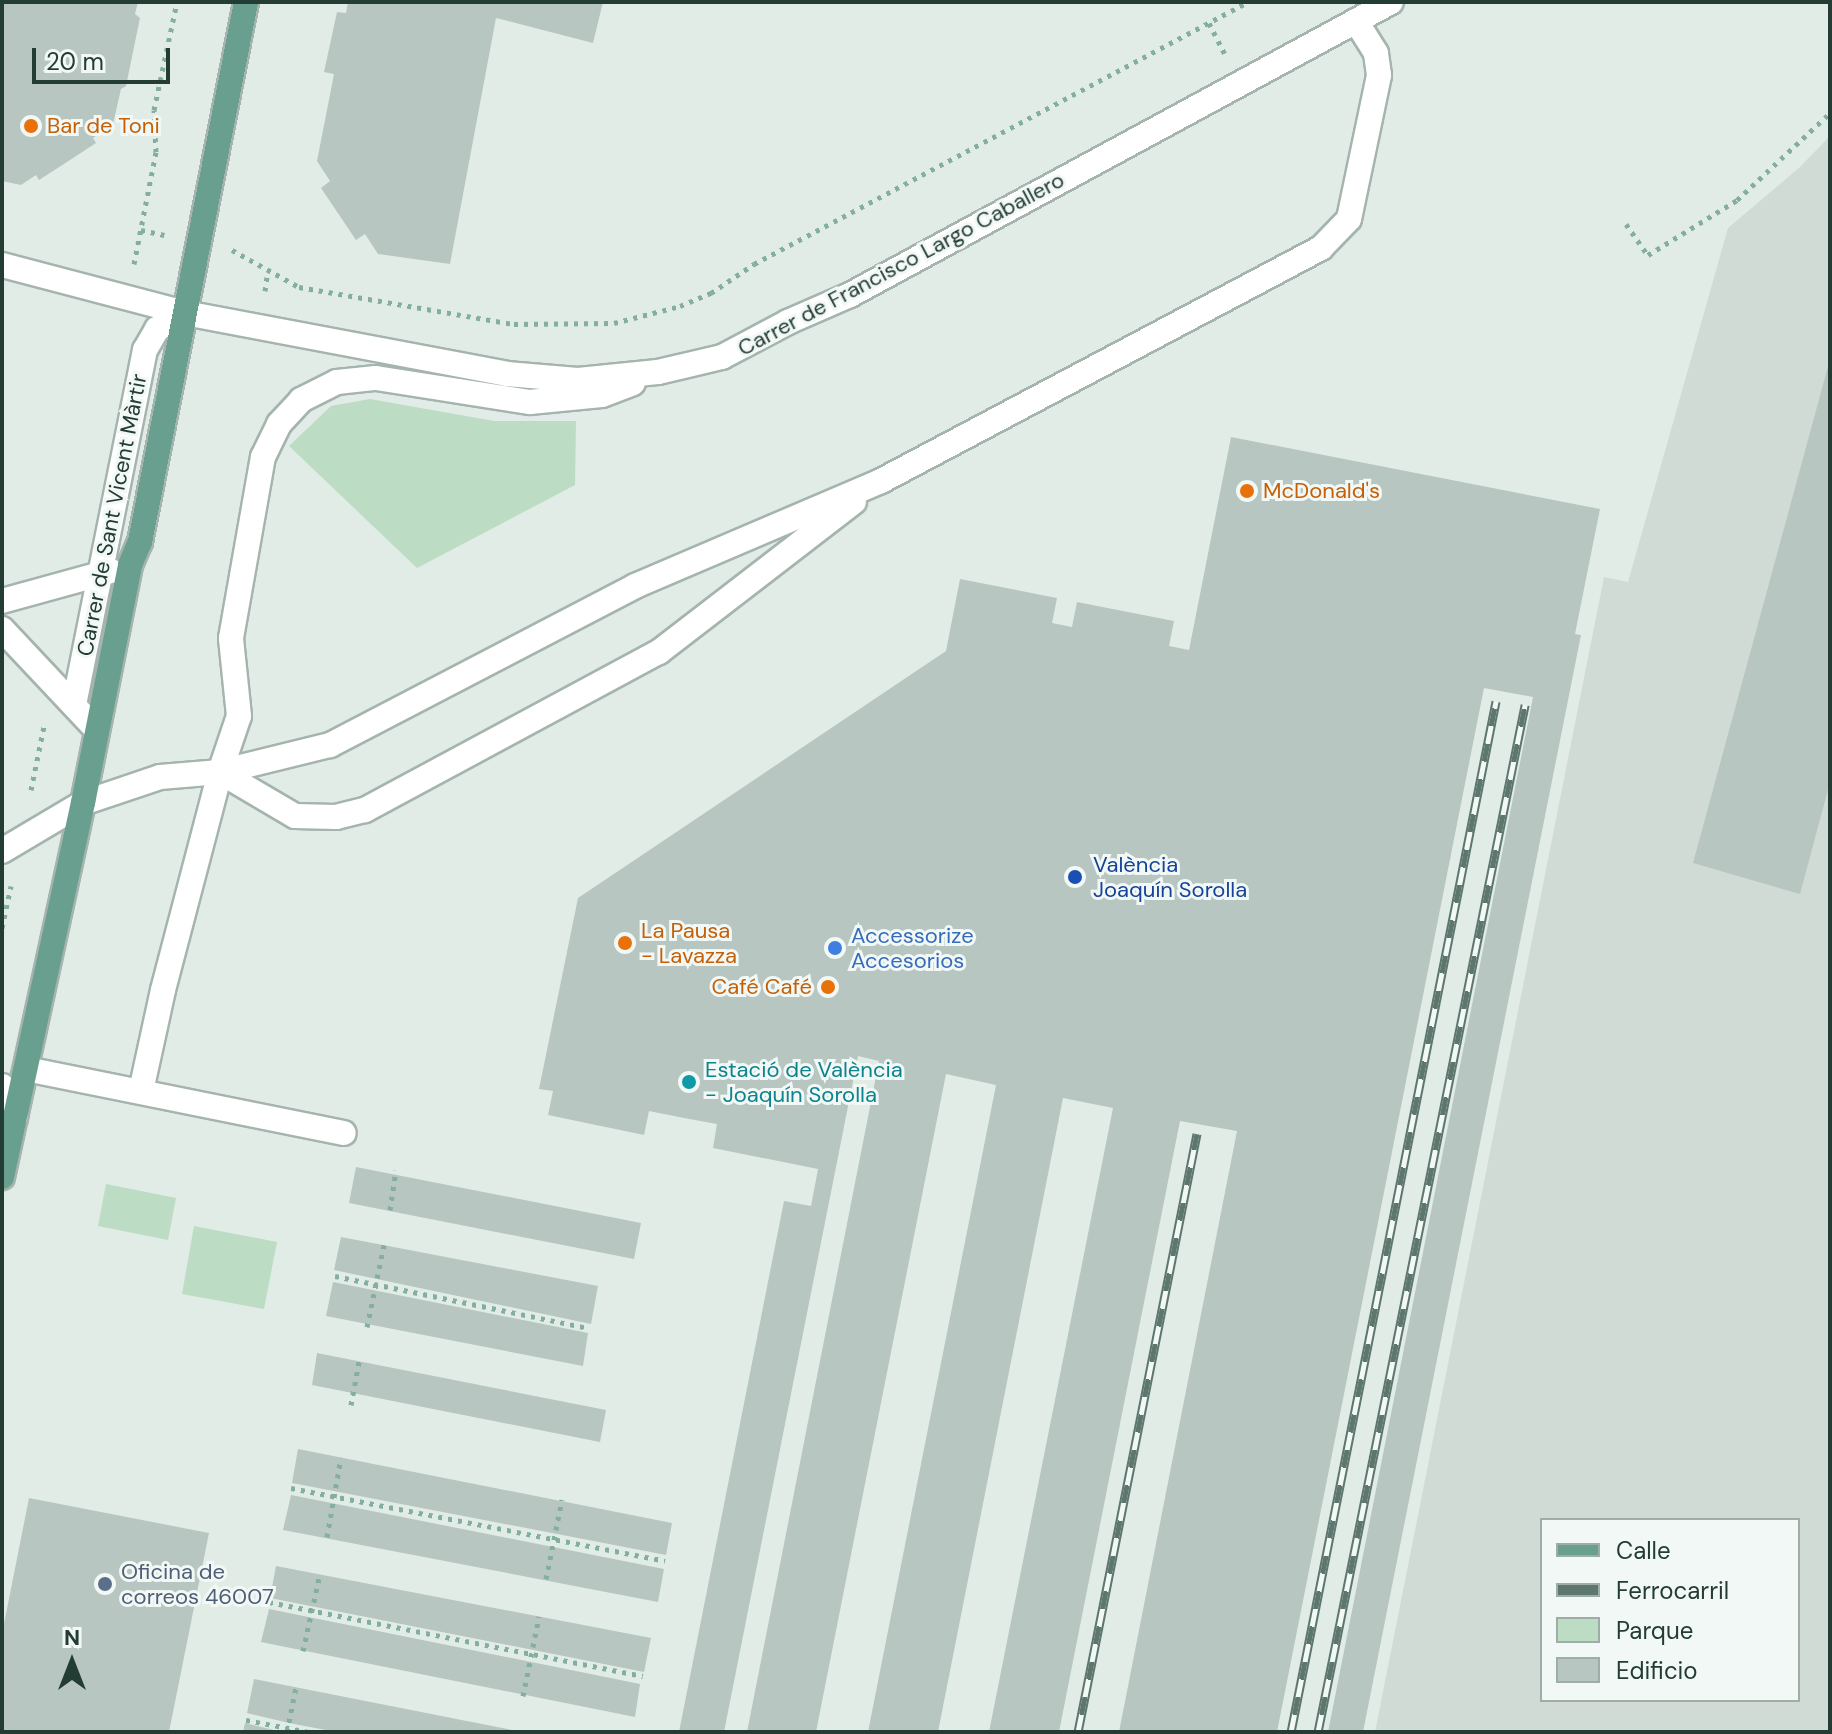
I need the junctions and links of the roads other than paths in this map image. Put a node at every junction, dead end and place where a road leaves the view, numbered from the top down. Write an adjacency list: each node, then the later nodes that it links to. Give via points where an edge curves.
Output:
1 (246, 2): 5 (main road, Carrer de Sant Vicent Màrtir)
2 (1391, 2): 3 (street, Carrer de Francisco Largo Caballero)
3 (1356, 21): 6 (street, Carrer de Francisco Largo Caballero, via 850,295 722,357); 7 (street, via 1376,53 1379,75 1349,219 1321,248)
4 (2, 265): 5 (street, Carrer de Francisco Largo Caballero)
5 (185, 313): 6 (street, Carrer de Francisco Largo Caballero, via 507,374 578,380); 8 (main road, Carrer de Sant Vicent Màrtir, via 140,542); 9 (street, Carrer de Sant Vicent Màrtir, via 157,329 145,350)
6 (658, 372): 14 (street, via 602,395 530,402 376,378 337,382 301,400 279,424 263,457 231,638 239,716)
7 (881, 481): 14 (street, via 635,586 330,745); 14 (street, via 659,652 365,810 336,817 295,816)
8 (130, 565): 9 (street); 13 (main road, Carrer de Sant Vicent Màrtir)
9 (99, 575): 10 (street); 12 (street, Carrer de Sant Vicent Màrtir)
10 (2, 601)
11 (2, 629): 12 (street)
12 (74, 705): 13 (street)
13 (95, 728): 15 (main road, Carrer de Sant Vicent Màrtir)
14 (220, 772): 15 (street, via 160,777); 19 (street)
15 (83, 803): 16 (street); 17 (main road, Carrer de Sant Vicent Màrtir)
16 (2, 851)
17 (26, 1069): 19 (street); 20 (main road, Carrer de Sant Vicent Màrtir)
18 (2, 1086): 20 (street)
19 (141, 1091): 21 (street)
20 (15, 1117): 22 (main road, Carrer de Sant Vicent Màrtir)
21 (344, 1133)
22 (2, 1177)

